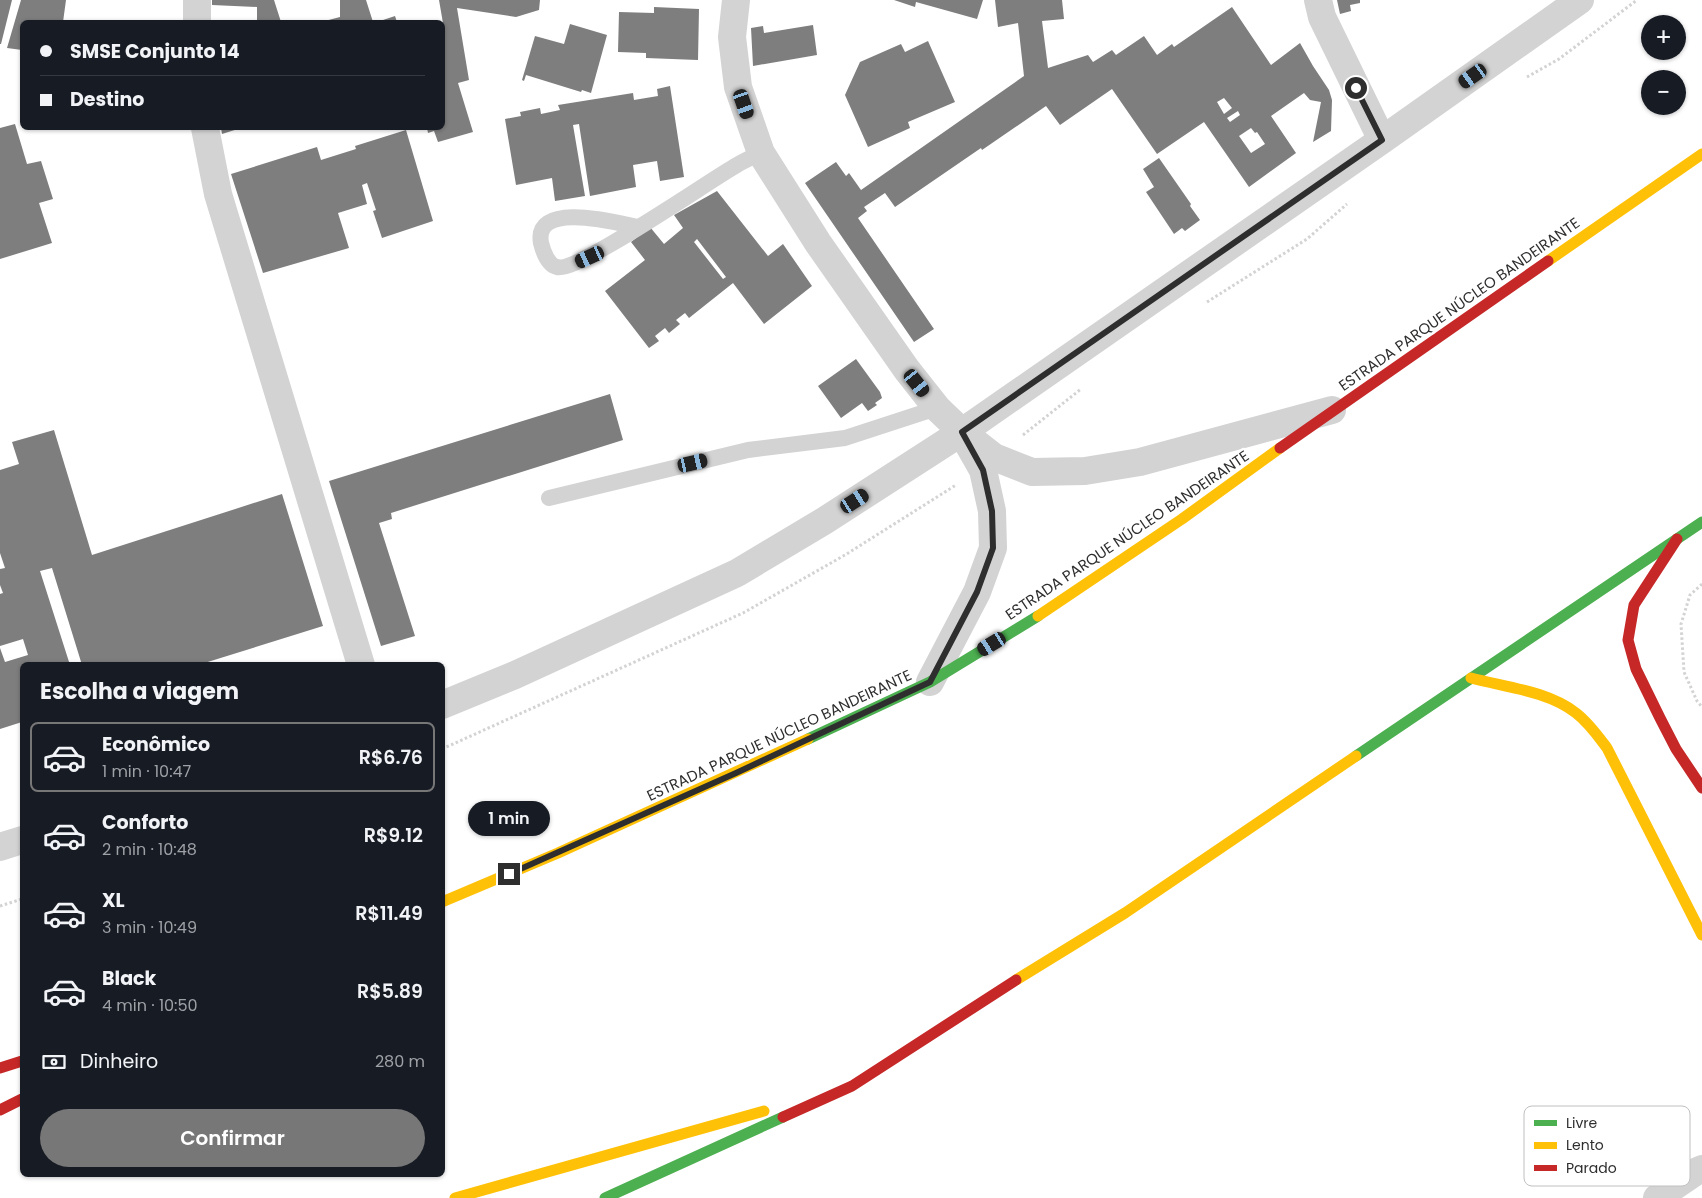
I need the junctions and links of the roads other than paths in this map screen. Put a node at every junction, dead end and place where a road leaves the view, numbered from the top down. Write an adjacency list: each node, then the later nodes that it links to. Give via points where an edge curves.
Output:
1 (197, 0): 5 (street)
2 (736, 0): 8 (street, via 732,37 738,88)
3 (1318, 0): 7 (street, via 1322,17)
4 (1580, 0): 7 (street)
5 (197, 20)
6 (205, 130): 17 (street, via 218,194)
7 (1382, 140): 13 (street)
8 (761, 153): 10 (lane); 11 (street, via 818,243)
9 (1702, 154): 12 (main road, ESTRADA PARQUE NÚCLEO BANDEIRANTE)
10 (638, 227): 10 (lane, via 590,257 563,267 550,263 540,235 553,220 573,217 597,218)
11 (937, 408): 13 (street); 14 (lane, via 845,438 748,450)
12 (1332, 410): 13 (street, via 1140,462 1085,471 1032,472 994,457); 19 (main road, ESTRADA PARQUE NÚCLEO BANDEIRANTE, via 1063,601)
13 (962, 432): 19 (street, via 983,470 992,511 993,548 977,592); 20 (street, via 737,573)
14 (549, 498)
15 (1702, 522): 16 (main road)
16 (1677, 539): 18 (main road); 21 (main road, via 1634,605 1628,640 1636,669 1660,718)
17 (360, 662)
18 (1471, 678): 25 (main road, via 1547,699 1571,709 1592,728 1607,748); 28 (main road, via 1125,913)
19 (930, 682): 24 (main road, ESTRADA PARQUE NÚCLEO BANDEIRANTE, via 567,849)
20 (445, 704)
21 (1702, 788)
22 (20, 841): 23 (street)
23 (0, 847)
24 (445, 901)
25 (1702, 935)
26 (20, 1061): 27 (main road)
27 (0, 1068)
28 (852, 1086): 34 (main road); 35 (main road)
29 (20, 1100): 30 (main road)
30 (0, 1110)
31 (1702, 1170): 32 (street)
32 (1690, 1176)
33 (1675, 1186): 36 (street)
34 (455, 1198)
35 (605, 1198)
36 (1658, 1198)

